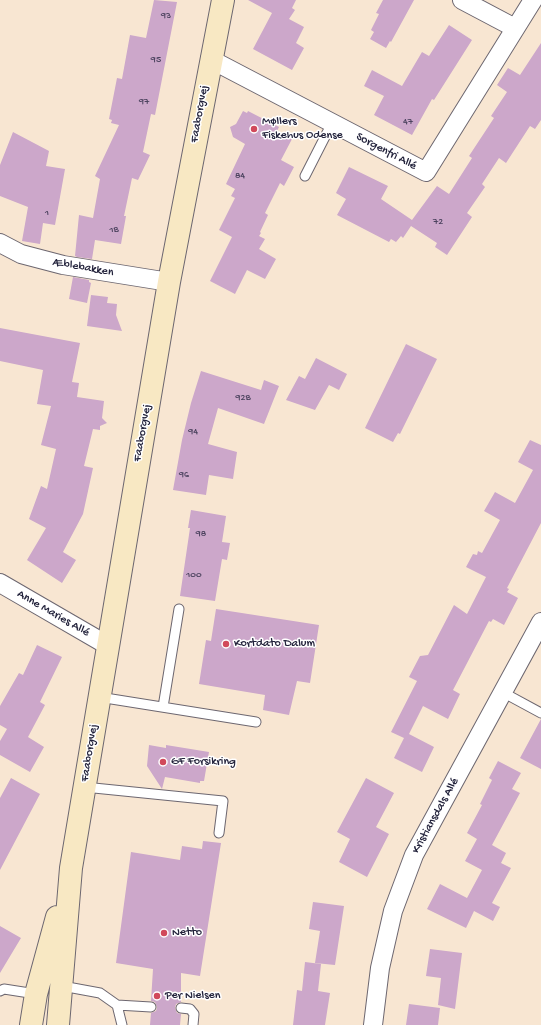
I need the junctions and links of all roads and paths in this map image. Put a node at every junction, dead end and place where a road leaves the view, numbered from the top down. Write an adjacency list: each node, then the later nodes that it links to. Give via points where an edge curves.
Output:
1 (223, 0): 5 (main road, Faaborgvej)
2 (462, 0): 4 (street)
3 (533, 0): 4 (street, Sorgenfri Allé)
4 (515, 28): 6 (street, Sorgenfri Allé, via 426,172)
5 (210, 59): 6 (street, Sorgenfri Allé); 9 (main road, Faaborgvej)
6 (332, 123): 7 (lane)
7 (305, 176)
8 (0, 243): 9 (street, Æblebakken, via 21,254 63,266)
9 (169, 282): 13 (main road, Faaborgvej)
10 (0, 583): 13 (street, Anne Maries Allé)
11 (179, 609): 16 (lane)
12 (541, 622): 14 (street, Kristiansdals Allé)
13 (107, 645): 15 (main road, Faaborgvej)
14 (504, 693): 17 (lane); 32 (street, Kristiansdals Allé, via 414,855 393,911 380,968)
15 (99, 697): 16 (lane); 19 (main road, Faaborgvej)
16 (163, 707): 18 (lane)
17 (541, 714)
18 (256, 722)
19 (84, 787): 20 (lane, via 223,801); 21 (main road, Faaborgvej)
20 (219, 833)
21 (71, 868): 22 (main road, Faaborgvej); 24 (main road, Faaborgvej)
22 (62, 986): 25 (lane, via 100,993); 29 (main road, Faaborgvej)
23 (0, 991): 24 (lane, via 4,989)
24 (36, 994): 28 (main road, Faaborgvej)
25 (117, 1005): 26 (lane); 30 (lane)
26 (151, 1006)
27 (181, 1008): 31 (lane, via 190,1009 194,1014)
28 (31, 1025)
29 (58, 1025)
30 (122, 1025)
31 (193, 1025)
32 (373, 1025)

